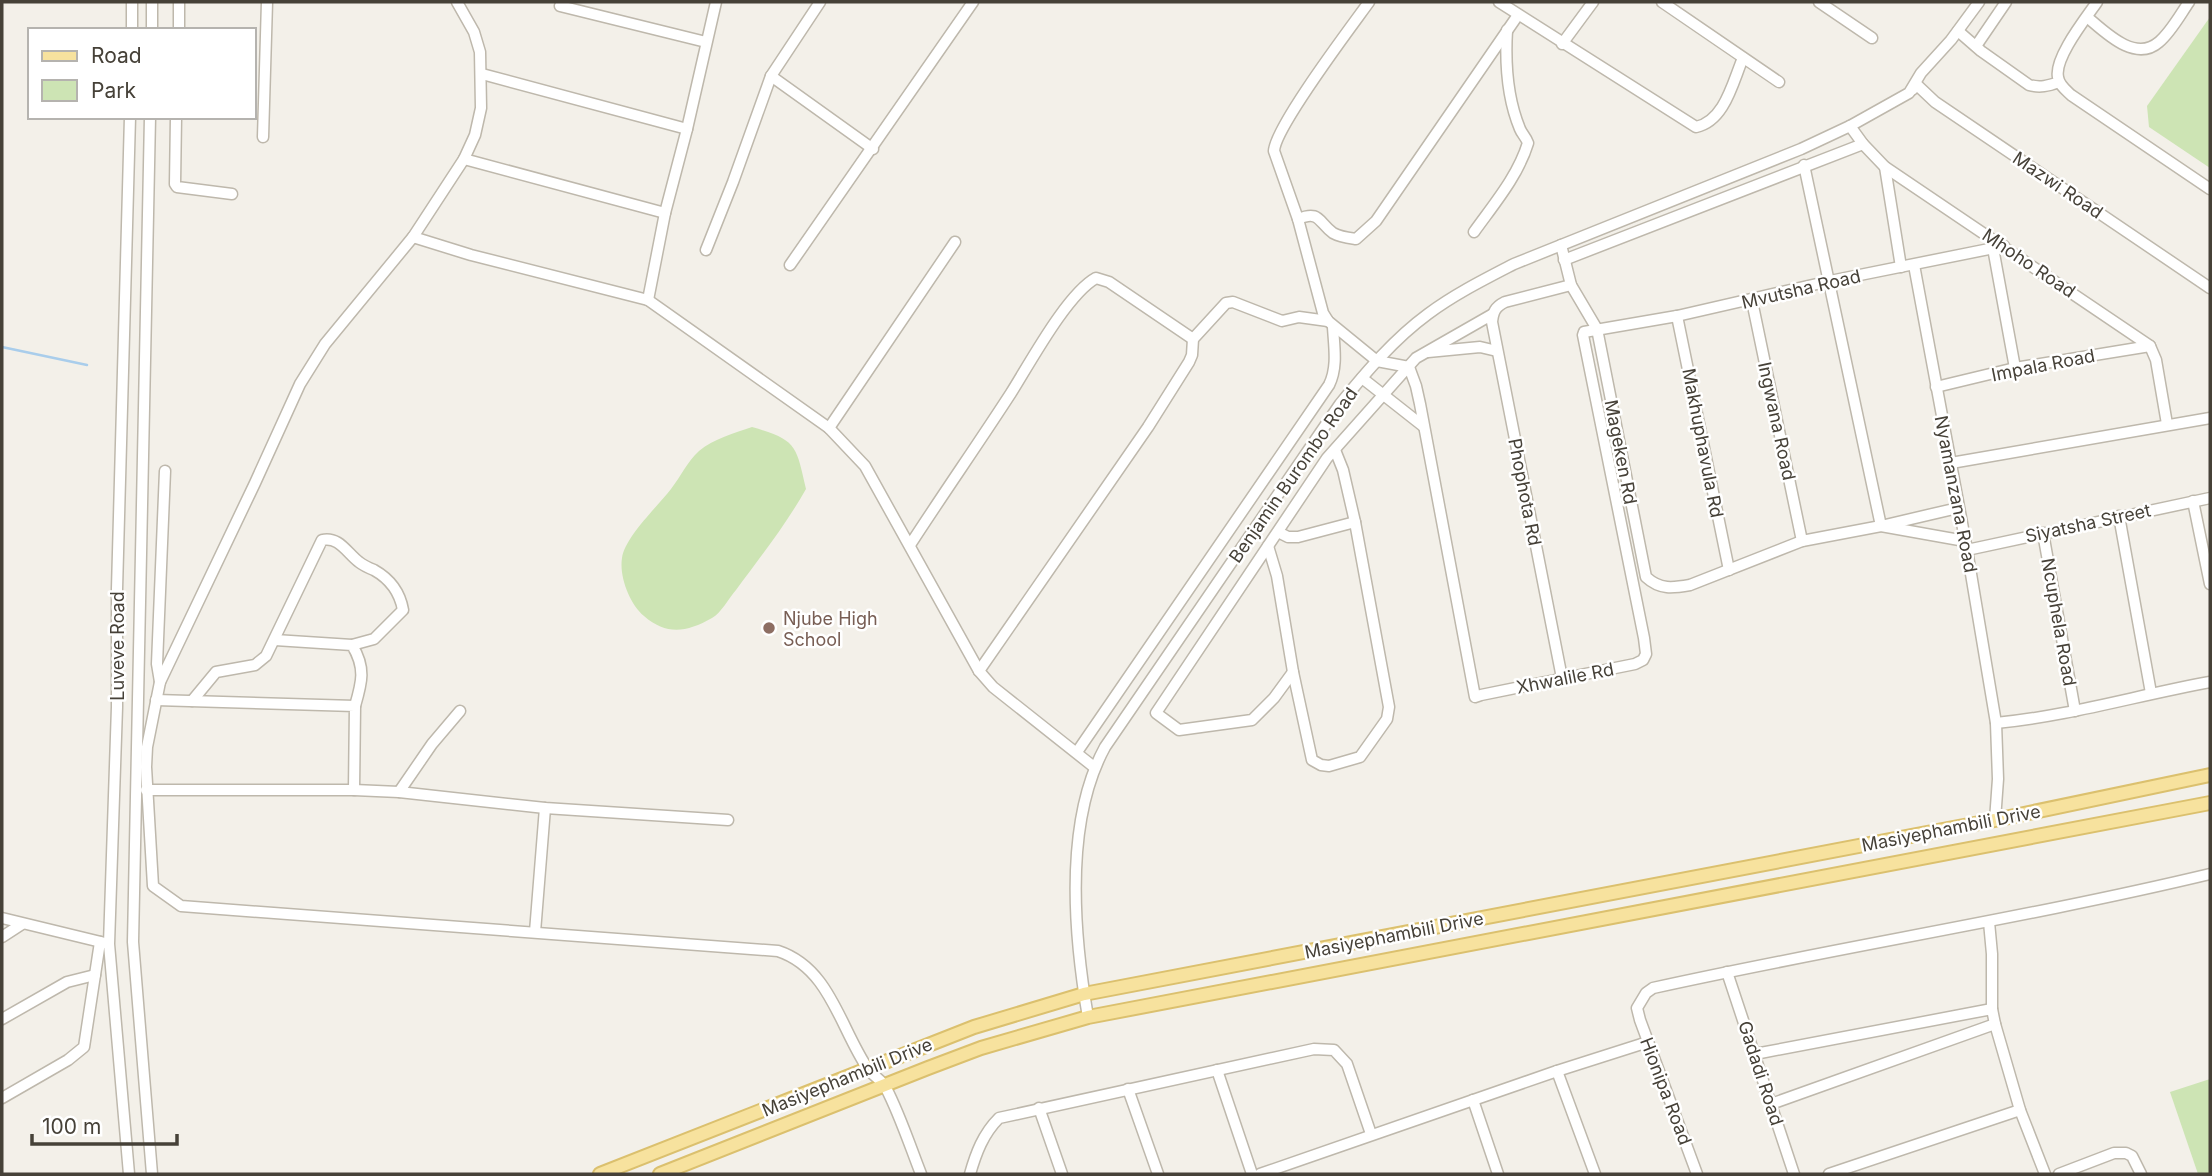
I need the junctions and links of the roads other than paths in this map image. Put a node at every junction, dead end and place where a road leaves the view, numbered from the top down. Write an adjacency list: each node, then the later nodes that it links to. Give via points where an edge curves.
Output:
1 (132, 2): 21 (street)
2 (152, 2): 22 (street)
3 (179, 2): 23 (street)
4 (267, 2): 41 (street)
5 (457, 2): 31 (street, via 478,42)
6 (716, 2): 27 (street)
7 (820, 2): 32 (street)
8 (974, 2): 43 (street)
9 (1369, 2): 50 (street, via 1274,145)
10 (1499, 2): 19 (street)
11 (1594, 2): 28 (street)
12 (1662, 2): 30 (street)
13 (1819, 2): 26 (street)
14 (1979, 2): 25 (street, Benjamin Burombo Road)
15 (2006, 2): 29 (street)
16 (2097, 2): 20 (street)
17 (2189, 2): 20 (street, via 2161,40 2143,49 2133,49 2108,35)
18 (560, 6): 27 (street)
19 (1518, 15): 24 (street); 28 (street)
20 (2087, 17): 34 (street, via 2059,61)
21 (132, 28)
22 (152, 28)
23 (179, 28)
24 (1507, 30): 50 (street, via 1367,232 1356,239 1346,238 1312,215); 51 (street, via 1510,91 1528,143 1509,184)
25 (1958, 31): 29 (street); 35 (street, Benjamin Burombo Road)
26 (1872, 38)
27 (706, 42): 40 (street)
28 (1562, 44): 30 (street, via 1696,127 1722,107)
29 (1976, 46): 34 (street, via 2029,85)
30 (1743, 58): 33 (street)
31 (482, 74): 40 (street); 44 (street, via 479,123)
32 (771, 76): 43 (street); 57 (street)
33 (1779, 82)
34 (2059, 82): 47 (street, via 2071,95)
35 (1909, 93): 39 (street, Benjamin Burombo Road); 64 (street, Mazwi Road, via 1917,85 1935,102)
36 (130, 119): 132 (street, Luveve Road, via 117,707)
37 (150, 119): 154 (street, Luveve Road, via 133,942)
38 (176, 119): 48 (street, via 177,187)
39 (1850, 126): 42 (street, Mhoho Road); 54 (street, Benjamin Burombo Road)
40 (687, 129): 49 (street)
41 (263, 137)
42 (1863, 144): 45 (street); 46 (street, Mhoho Road)
43 (873, 149): 59 (street)
44 (464, 159): 49 (street); 52 (street)
45 (1804, 165): 58 (street); 62 (street)
46 (1885, 167): 55 (street, Mhoho Road); 61 (street)
47 (2210, 189)
48 (232, 194)
49 (665, 213): 65 (street)
50 (1298, 219): 69 (street)
51 (1474, 232)
52 (413, 237): 65 (street); 107 (street, via 325,344 300,384)
53 (955, 242): 84 (street)
54 (1561, 245): 58 (street, Mageken Rd); 75 (street, Benjamin Burombo Road, via 1452,298 1427,314)
55 (2004, 247): 56 (street, Mvutsha Road); 72 (street, Mhoho Road)
56 (1993, 248): 60 (street, Mvutsha Road); 77 (street)
57 (706, 250)
58 (1564, 260): 63 (street, Mageken Rd)
59 (790, 265)
60 (1914, 265): 61 (street, Mvutsha Road); 79 (street, Nyamanzana Road)
61 (1901, 267): 62 (street, Mvutsha Road)
62 (1830, 281): 66 (street, Mvutsha Road); 93 (street)
63 (1571, 285): 67 (street, via 1517,298); 70 (street, Mageken Rd)
64 (2210, 288)
65 (648, 300): 84 (street)
66 (1752, 301): 68 (street, Mvutsha Road); 96 (street, Ingwana Road)
67 (1495, 310): 73 (street, Phophota Rd); 74 (street)
68 (1677, 316): 70 (street, Mvutsha Road); 100 (street, Makhuphavula Rd)
69 (1330, 324): 71 (street, via 1299,317 1282,321 1234,302 1226,303); 75 (street); 116 (street, via 1335,365 1329,385)
70 (1597, 329): 100 (street, Mageken Rd, via 1646,577 1670,589); 106 (street, Xhwalile Rd, via 1583,335 1646,654 1635,664)
71 (1193, 339): 97 (street, via 1109,282 1096,278 1087,283); 104 (street, via 1189,362 1148,427)
72 (2150, 346): 77 (street, Impala Road); 82 (street)
73 (1497, 351): 74 (street, via 1480,346); 106 (street, Phophota Rd)
74 (1423, 353): 76 (street)
75 (1377, 361): 76 (street); 78 (street, Benjamin Burombo Road)
76 (1409, 367): 80 (street); 83 (street, Xhwalile Rd)
77 (2015, 368): 79 (street, Impala Road)
78 (1362, 378): 80 (street); 117 (street, Benjamin Burombo Road, via 1332,415)
79 (1936, 387): 86 (street, Nyamanzana Road)
80 (1383, 395): 83 (street); 85 (street)
81 (2210, 418): 82 (street)
82 (2167, 424): 86 (street)
83 (1423, 426): 106 (street, Xhwalile Rd, via 1475,697)
84 (830, 428): 97 (street, via 865,466)
85 (1335, 450): 92 (street); 94 (street)
86 (1951, 463): 90 (street, Nyamanzana Road)
87 (165, 471): 107 (street)
88 (2210, 498): 89 (street, Siyatsha Street)
89 (2193, 501): 91 (street, Siyatsha Street); 101 (street)
90 (1958, 508): 93 (street); 98 (street, Nyamanzana Road)
91 (2119, 516): 95 (street, Siyatsha Street); 109 (street)
92 (1355, 522): 94 (street, via 1298,537); 105 (street, via 1389,712 1360,757 1329,766 1312,760)
93 (1881, 526): 96 (street); 98 (street)
94 (1278, 533): 99 (street)
95 (2043, 533): 98 (street, Siyatsha Street); 114 (street, Ncuphela Road)
96 (1802, 541): 100 (street)
97 (910, 545): 104 (street)
98 (1966, 545): 115 (street, Nyamanzana Road)
99 (1268, 546): 105 (street); 105 (street, via 1156,713 1179,730 1252,720)
100 (1729, 570)
101 (2210, 584)
102 (275, 640): 103 (street); 103 (street, via 322,540 328,539 387,579 402,604 399,616 374,639); 111 (street, via 260,662 216,672)
103 (352, 645): 112 (street, via 361,659)
104 (979, 671): 116 (street)
105 (1293, 672)
106 (1562, 678)
107 (160, 682): 110 (street)
108 (2210, 682): 109 (street)
109 (2151, 693): 114 (street)
110 (156, 700): 111 (street); 119 (street, via 147,747)
111 (192, 701): 112 (street)
112 (355, 706): 120 (street)
113 (460, 710): 121 (street)
114 (2075, 712): 115 (street)
115 (1996, 723): 125 (street, Nyamanzana Road)
116 (1077, 752): 117 (street)
117 (1094, 767): 135 (street, Benjamin Burombo Road, via 1080,826 1076,874)
118 (2210, 775): 125 (main road, Masiyephambili Drive)
119 (146, 790): 120 (street); 130 (street, via 153,886 181,906)
120 (354, 790): 121 (street)
121 (400, 792): 123 (street)
122 (2210, 803): 137 (main road, Masiyephambili Drive)
123 (545, 808): 124 (street); 130 (street)
124 (728, 820)
125 (1995, 820): 135 (main road, Masiyephambili Drive)
126 (2210, 874): 128 (street)
127 (2, 918): 129 (street)
128 (1989, 922): 133 (street); 136 (street)
129 (22, 924): 131 (street); 132 (street)
130 (535, 932): 142 (street, via 792,955 825,988)
131 (2, 937)
132 (104, 943): 134 (street); 153 (street, Luveve Road)
133 (1727, 972): 140 (street, Hionipa Road, via 1646,993 1637,1008); 141 (street, Gadadi Road)
134 (95, 975): 138 (street, via 67,982); 147 (street, via 84,1047)
135 (1084, 994): 137 (street, Benjamin Burombo Road); 142 (main road, Masiyephambili Drive, via 974,1027)
136 (1992, 1009): 139 (street); 141 (street)
137 (1088, 1017): 145 (main road, Masiyephambili Drive, via 981,1048)
138 (2, 1020)
139 (1995, 1024): 149 (street); 151 (street)
140 (1648, 1042): 144 (street); 165 (street, Hionipa Road)
141 (1755, 1054): 149 (street, Gadadi Road)
142 (869, 1070): 145 (street); 155 (main road, Masiyephambili Drive)
143 (1217, 1070): 146 (street); 152 (street, via 1314,1049 1334,1049 1347,1064); 161 (street)
144 (1557, 1071): 148 (street); 164 (street)
145 (885, 1086): 156 (main road, Masiyephambili Drive); 157 (street)
146 (1128, 1089): 150 (street); 160 (street)
147 (2, 1098)
148 (1473, 1100): 152 (street); 163 (street)
149 (1771, 1104): 166 (street, Gadadi Road)
150 (1039, 1108): 158 (street, via 999,1118 978,1149); 159 (street)
151 (2020, 1110): 167 (street); 168 (street)
152 (1371, 1135): 162 (street)
153 (129, 1174)
154 (152, 1174)
155 (600, 1174)
156 (660, 1174)
157 (921, 1174)
158 (970, 1174)
159 (1062, 1174)
160 (1158, 1174)
161 (1252, 1174)
162 (1260, 1174)
163 (1498, 1174)
164 (1595, 1174)
165 (1697, 1174)
166 (1794, 1174)
167 (1829, 1174)
168 (2045, 1174)
169 (2059, 1174): 170 (street, via 2120,1153 2132,1156)
170 (2141, 1174)

